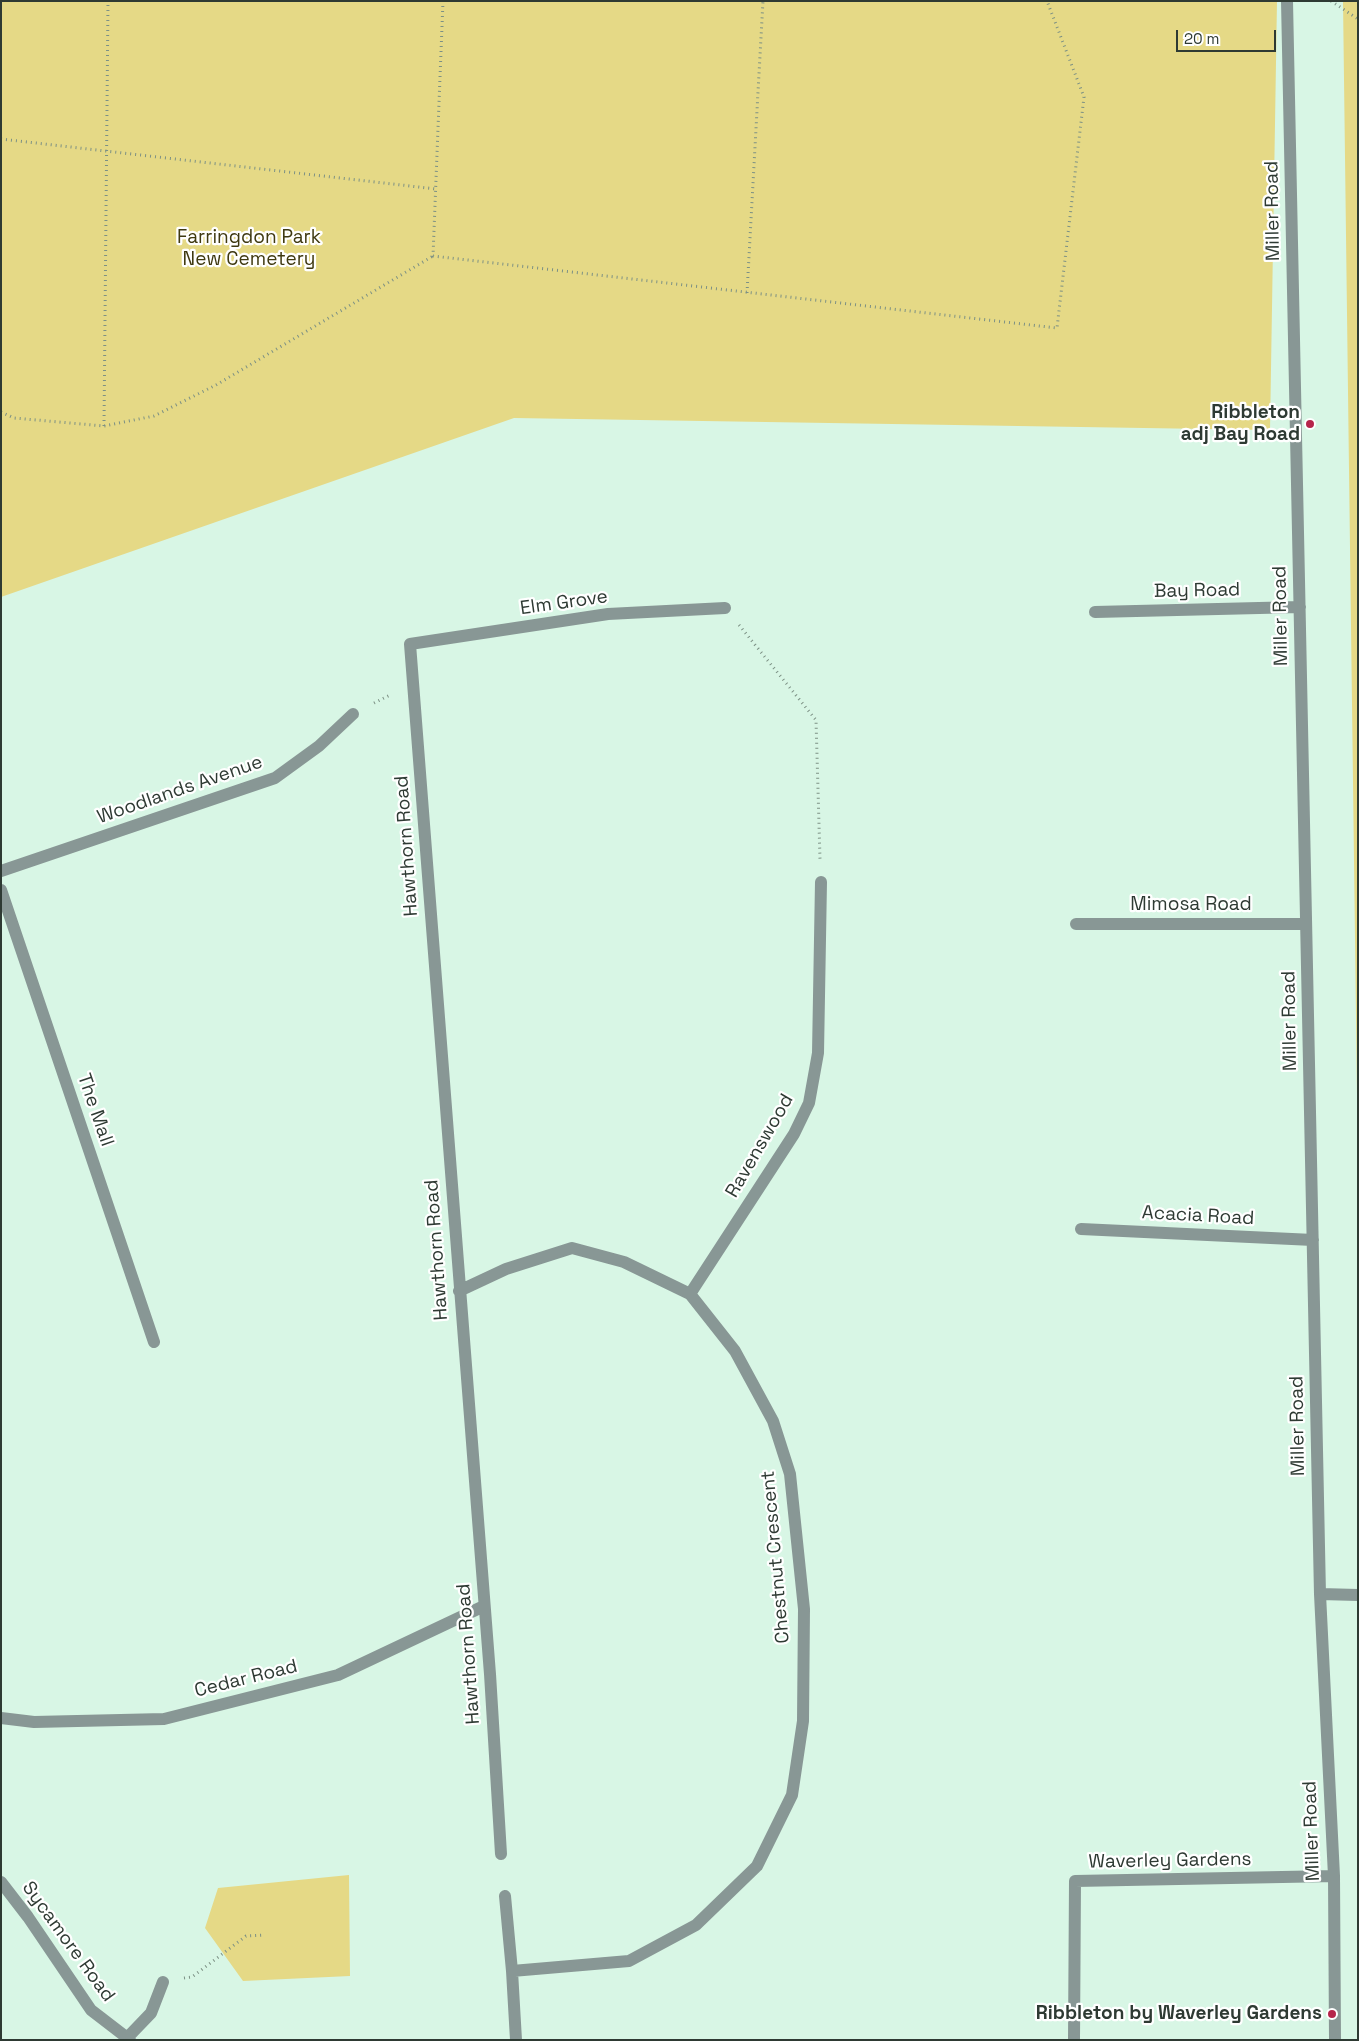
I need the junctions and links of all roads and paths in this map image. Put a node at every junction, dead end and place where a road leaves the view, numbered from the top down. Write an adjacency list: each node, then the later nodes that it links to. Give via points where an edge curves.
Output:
1 (108, 1): 9 (path)
2 (443, 1): 10 (path)
3 (764, 1): 12 (path)
4 (1047, 1): 12 (path, via 1084,98 1057,328)
5 (1287, 1): 15 (street, Miller Road)
6 (1331, 1): 7 (path)
7 (1357, 19)
8 (1, 139): 9 (path)
9 (106, 151): 10 (path); 14 (path)
10 (436, 189): 11 (path)
11 (433, 256): 12 (path); 14 (path, via 216,385 154,416)
12 (747, 292)
13 (1, 412): 14 (path, via 14,418)
14 (104, 426)
15 (1300, 607): 17 (street, Bay Road); 25 (street, Miller Road)
16 (725, 608): 18 (street, Elm Grove, via 608,614); 22 (path, via 816,720)
17 (1094, 612)
18 (410, 644): 19 (street, Hawthorn Road)
19 (414, 683): 20 (path); 28 (street, Hawthorn Road)
20 (353, 714): 21 (street, Woodlands Avenue, via 319,746 275,778)
21 (1, 871)
22 (821, 882): 29 (street, Ravenswood, via 818,1053 809,1104 794,1134)
23 (1, 890): 30 (street, The Mall)
24 (1076, 924): 25 (street, Mimosa Road)
25 (1306, 924): 27 (street, Miller Road)
26 (1081, 1229): 27 (street, Acacia Road)
27 (1313, 1240): 31 (street, Miller Road)
28 (459, 1291): 29 (street, Chestnut Crescent, via 506,1269 572,1248 624,1262); 33 (street, Hawthorn Road)
29 (690, 1294): 40 (street, Chestnut Crescent, via 735,1351 773,1421 790,1474 804,1609 804,1721 792,1795 757,1866 696,1925 630,1961)
30 (154, 1342)
31 (1320, 1594): 32 (street); 36 (street, Miller Road)
32 (1358, 1595)
33 (484, 1606): 34 (street, Cedar Road, via 338,1675 164,1719 34,1722); 35 (street, Hawthorn Road)
34 (1, 1718)
35 (501, 1854)
36 (1334, 1876): 44 (street, Waverley Gardens, via 1075,1881); 45 (street, Miller Road)
37 (2, 1883): 42 (street, Sycamore Road, via 91,2010)
38 (505, 1896): 40 (street)
39 (265, 1935): 41 (path, via 246,1936 192,1977)
40 (512, 1971): 43 (street)
41 (163, 1982): 42 (street, via 151,2013)
42 (129, 2038)
43 (516, 2040)
44 (1074, 2040)
45 (1335, 2040)

